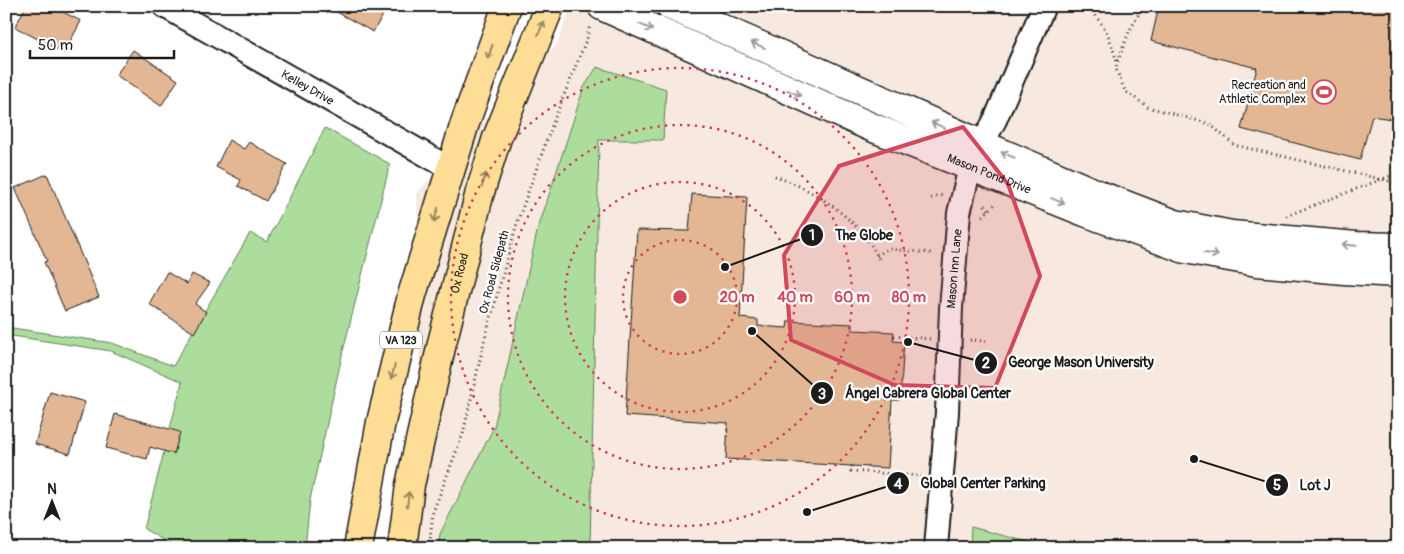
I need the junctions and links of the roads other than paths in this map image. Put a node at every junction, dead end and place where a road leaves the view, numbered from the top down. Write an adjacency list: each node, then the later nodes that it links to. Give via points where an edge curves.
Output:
1 (164, 6): 9 (street, Kelley Drive)
2 (507, 6): 9 (main road, VA 123, one-way to 9)
3 (550, 6): 7 (main road, Ox Road / VA 123, one-way to 3)
4 (671, 6): 8 (street, Mason Pond Drive, one-way to 4)
5 (1044, 6): 8 (street, Mason Inn Lane)
6 (596, 14): 8 (street, Mason Pond Drive, one-way to 8, via 869,126)
7 (498, 138): 9 (main road, via 484,152); 11 (main road, Ox Road / VA 123, one-way to 7, via 480,192)
8 (977, 156): 10 (street, Mason Pond Drive, one-way to 8, via 1232,235 1176,224 1102,196); 12 (street, Mason Pond Drive, one-way to 12, via 1085,212 1185,249 1257,262); 15 (street, Mason Inn Lane, via 959,213)
9 (451, 169): 11 (main road, via 463,190 467,208); 13 (main road, VA 123, one-way to 13, via 412,296 381,422)
10 (1398, 247)
11 (464, 261): 14 (main road, Ox Road / VA 123, one-way to 11, via 410,485)
12 (1398, 273)
13 (358, 548)
14 (402, 548)
15 (936, 548)

